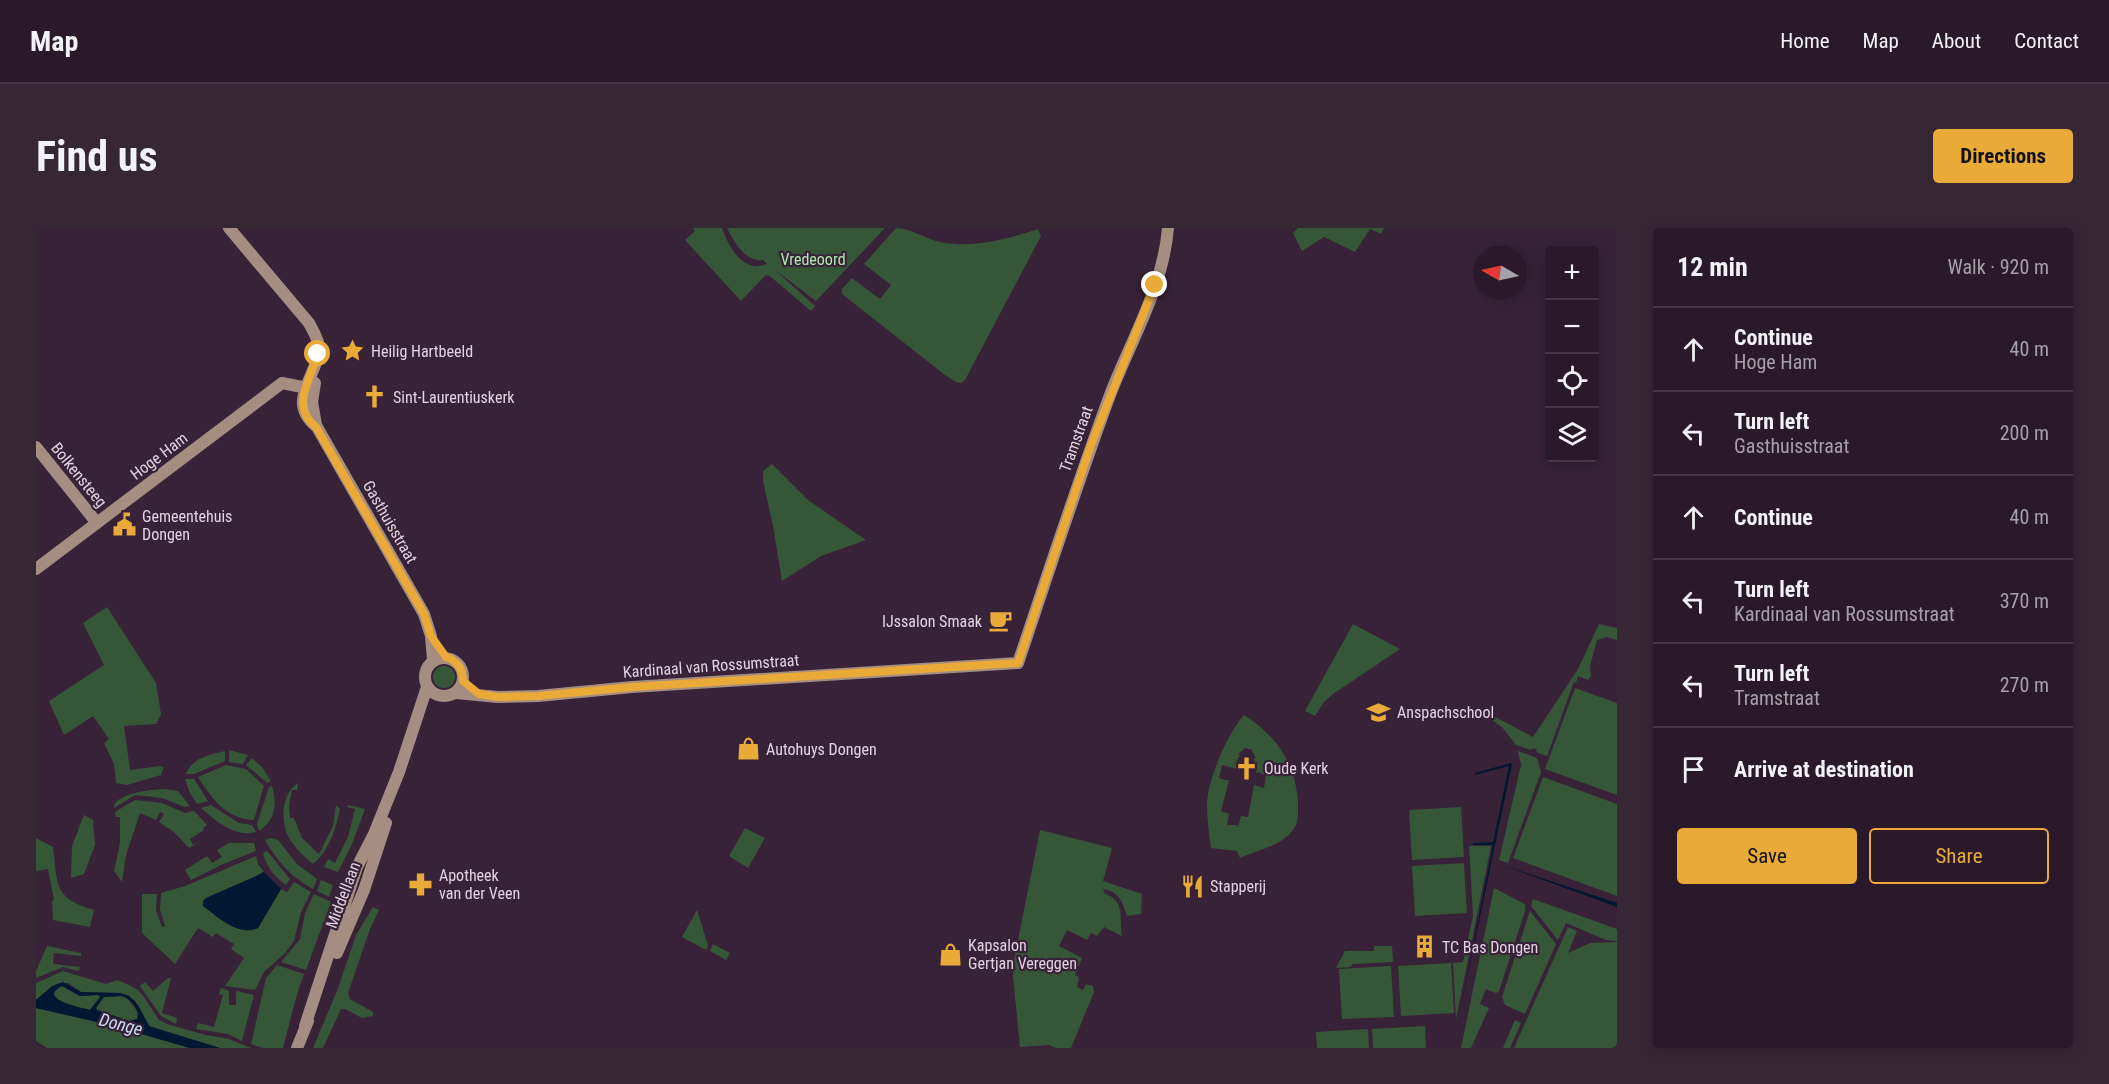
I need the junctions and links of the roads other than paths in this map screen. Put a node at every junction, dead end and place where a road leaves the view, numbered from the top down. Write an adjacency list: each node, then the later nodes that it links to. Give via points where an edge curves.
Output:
1 (229, 228): 3 (street, via 323,345)
2 (1168, 228): 8 (street, Tramstraat, via 1162,267 1091,445)
3 (309, 388): 5 (street, Hoge Ham, via 282,383); 7 (street, Gasthuisstraat, via 302,401 303,409 424,614)
4 (36, 447): 5 (street, Bolkensteeg)
5 (97, 523): 6 (street, Hoge Ham)
6 (36, 569)
7 (440, 659): 9 (street, via 452,659 461,668); 10 (street, via 428,666)
8 (1018, 663): 12 (street, Kardinaal van Rossumstraat, via 538,696)
9 (463, 681): 11 (street); 12 (street)
10 (427, 687): 13 (street); 14 (street, Middellaan)
11 (456, 693): 12 (street, Kardinaal van Rossumstraat); 13 (street)
12 (479, 694)
13 (439, 696): 14 (street, Middellaan)
14 (416, 723): 15 (street, Middellaan, via 364,890)
15 (297, 1048)

